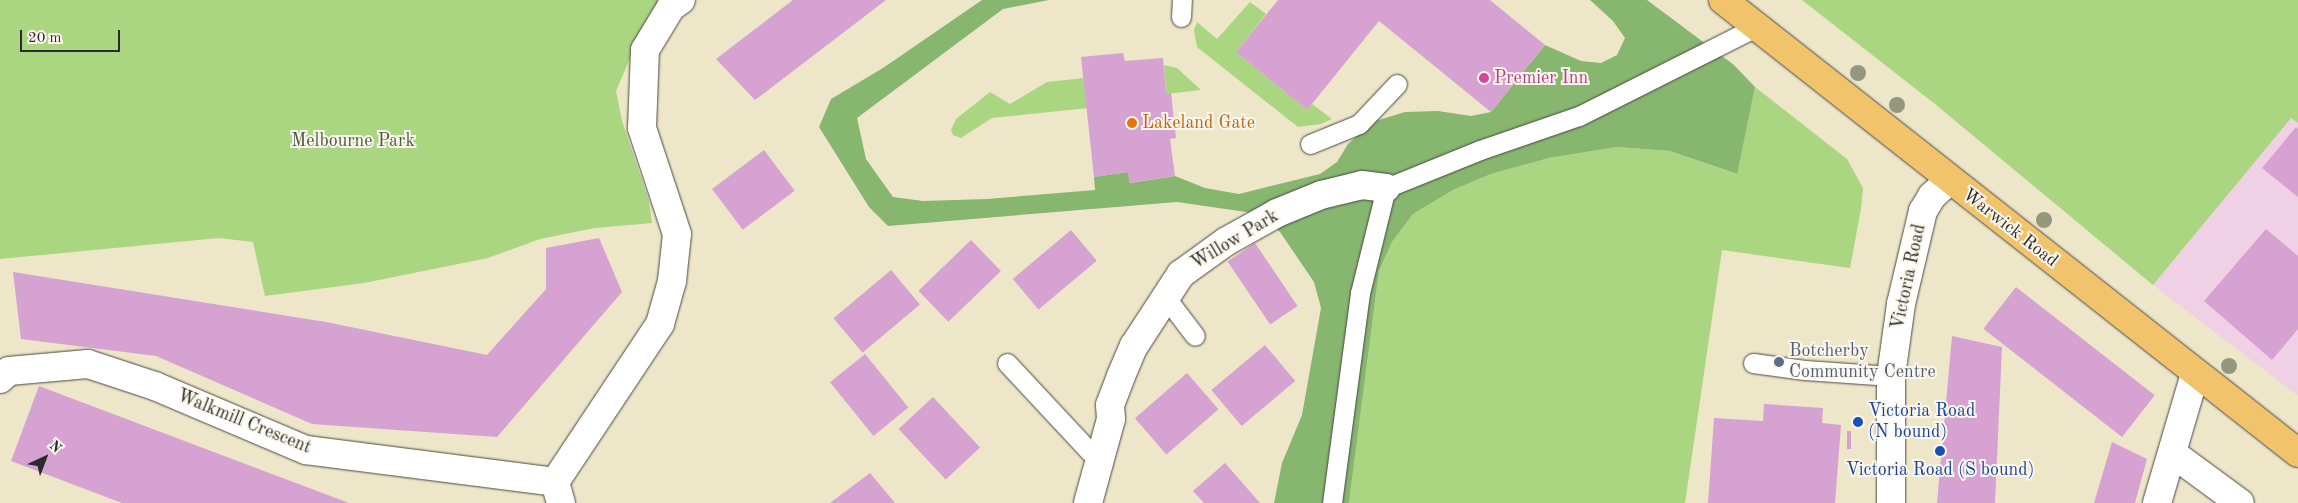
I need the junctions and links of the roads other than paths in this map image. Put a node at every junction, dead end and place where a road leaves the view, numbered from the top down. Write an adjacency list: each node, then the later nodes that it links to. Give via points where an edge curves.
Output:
1 (681, 0): 18 (street, Walkmill Crescent, via 671,7 645,50 642,128 677,234 672,281 660,324)
2 (1723, 0): 3 (main road, Warwick Road)
3 (1756, 27): 6 (main road, Warwick Road); 7 (lane, via 1579,116 1480,150)
4 (1397, 84): 5 (lane, via 1359,124)
5 (1310, 144)
6 (1950, 180): 13 (main road, Warwick Road); 14 (street, Victoria Road, via 1932,196 1918,228 1901,304)
7 (1386, 188): 8 (street, Willow Park, via 1362,185 1321,195 1277,213 1200,258); 20 (lane, via 1360,293)
8 (1164, 295): 9 (lane); 17 (street, Willow Park, via 1134,346 1121,376 1110,405 1111,419)
9 (1195, 336)
10 (1007, 363): 17 (lane, via 1089,451)
11 (1754, 363): 14 (lane)
12 (3, 370): 18 (street, Walkmill Crescent, via 88,364 154,386 306,450)
13 (2195, 374): 15 (street); 16 (main road, Warwick Road)
14 (1891, 376): 21 (street, Victoria Road)
15 (2172, 452): 22 (street); 23 (street)
16 (2298, 453)
17 (1102, 457): 19 (street, Willow Park)
18 (558, 492)
19 (1088, 503)
20 (1332, 503)
21 (1891, 503)
22 (2157, 503)
23 (2240, 503)

